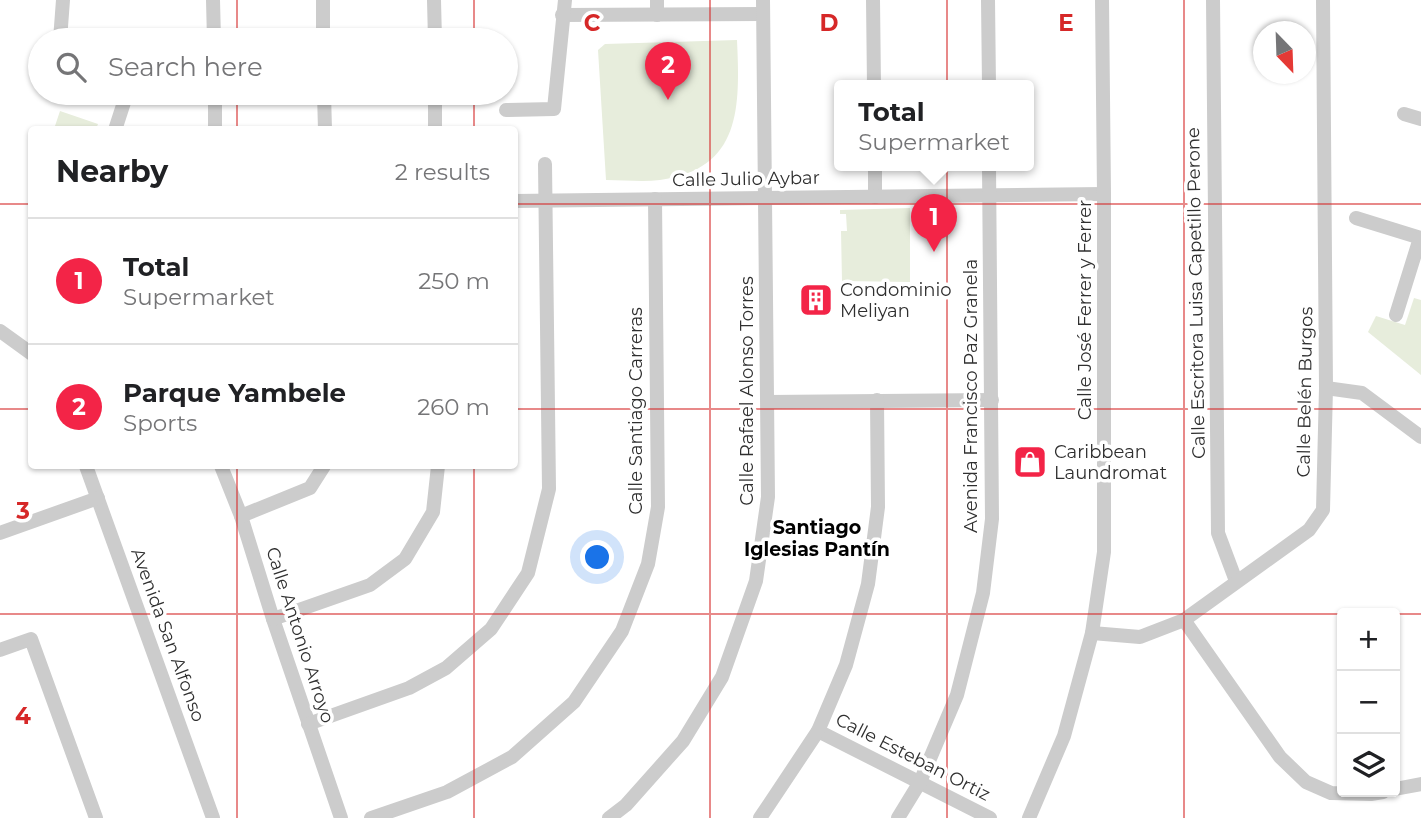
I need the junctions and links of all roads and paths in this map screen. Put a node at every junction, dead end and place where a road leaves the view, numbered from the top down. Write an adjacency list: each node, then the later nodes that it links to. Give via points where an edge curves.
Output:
1 (63, 0): 13 (street)
2 (213, 0): 14 (street)
3 (323, 0): 15 (street)
4 (434, 0): 16 (street)
5 (873, 0): 17 (street)
6 (988, 0): 18 (street)
7 (1102, 0): 33 (street, Calle José Ferrer y Ferrer)
8 (1213, 0): 57 (street, Calle Escritora Luisa Capetillo Perone, via 1218,533)
9 (1324, 0): 45 (street, Calle Belén Burgos)
10 (564, 7): 11 (street); 23 (street, via 554,108)
11 (657, 7): 12 (street)
12 (763, 7): 36 (street, Calle Rafael Alonso Torres)
13 (61, 28)
14 (214, 28)
15 (323, 28)
16 (435, 28)
17 (874, 80)
18 (989, 80)
19 (123, 105): 26 (street)
20 (215, 105): 27 (street)
21 (324, 105): 28 (street)
22 (435, 105): 29 (street)
23 (506, 110)
24 (1404, 114): 25 (street)
25 (1421, 119)
26 (116, 126)
27 (215, 126)
28 (325, 126)
29 (435, 126)
30 (545, 164): 39 (street)
31 (875, 171): 35 (street)
32 (989, 171): 34 (street, Avenida Francisco Paz Granela)
33 (1104, 194): 34 (street, Calle Julio Aybar); 60 (street, Calle José Ferrer y Ferrer, via 1104,552)
34 (990, 196): 35 (street, Calle Julio Aybar); 47 (street, Avenida Francisco Paz Granela)
35 (875, 197): 36 (street, Calle Julio Aybar)
36 (765, 198): 37 (street, Calle Julio Aybar); 48 (street, Calle Rafael Alonso Torres)
37 (655, 199): 39 (street, Calle Julio Aybar); 71 (street, Calle Santiago Carreras, via 658,507 648,564 622,631 574,702 512,757 447,792)
38 (518, 201): 39 (street, Calle Julio Aybar)
39 (545, 201): 62 (street, via 549,489 528,573 491,629 446,668 409,688)
40 (1356, 218): 41 (street)
41 (1420, 238): 42 (street)
42 (1396, 315)
43 (0, 331): 44 (street)
44 (28, 351)
45 (1326, 388): 49 (street, via 1362,393); 57 (street, Calle Belén Burgos, via 1323,510 1309,530)
46 (877, 400): 47 (street); 48 (street); 63 (street, via 878,507 868,584 846,665)
47 (992, 400): 64 (street, Avenida Francisco Paz Granela, via 992,519 983,593 957,695)
48 (768, 402): 72 (street, Calle Rafael Alonso Torres, via 768,497 757,582 722,677 682,741)
49 (1421, 437)
50 (87, 469): 54 (street, Avenida San Alfonso)
51 (222, 469): 55 (street, Calle Antonio Arroyo)
52 (322, 469): 55 (street, via 310,488)
53 (438, 469): 58 (street, via 433,512 405,559 370,585)
54 (98, 498): 56 (street); 69 (street, Avenida San Alfonso)
55 (241, 516): 58 (street, Calle Antonio Arroyo)
56 (0, 533)
57 (1236, 581): 59 (street, Calle Belén Burgos)
58 (273, 619): 62 (street, Calle Antonio Arroyo)
59 (1184, 620): 60 (street, Calle Belén Burgos, via 1140,637); 67 (street, via 1280,757 1306,782)
60 (1092, 633): 76 (street, Calle José Ferrer y Ferrer, via 1064,736)
61 (0, 650): 68 (street, via 31,639)
62 (309, 724): 70 (street, Calle Antonio Arroyo)
63 (818, 731): 64 (street, Calle Esteban Ortiz); 73 (street)
64 (920, 782): 74 (street, Avenida Francisco Paz Granela); 75 (street, Calle Esteban Ortiz)
65 (1421, 784): 66 (street)
66 (1400, 788)
67 (1337, 793)
68 (96, 818)
69 (213, 818)
70 (341, 818)
71 (371, 818)
72 (609, 818)
73 (760, 818)
74 (898, 818)
75 (990, 818)
76 (1029, 818)

